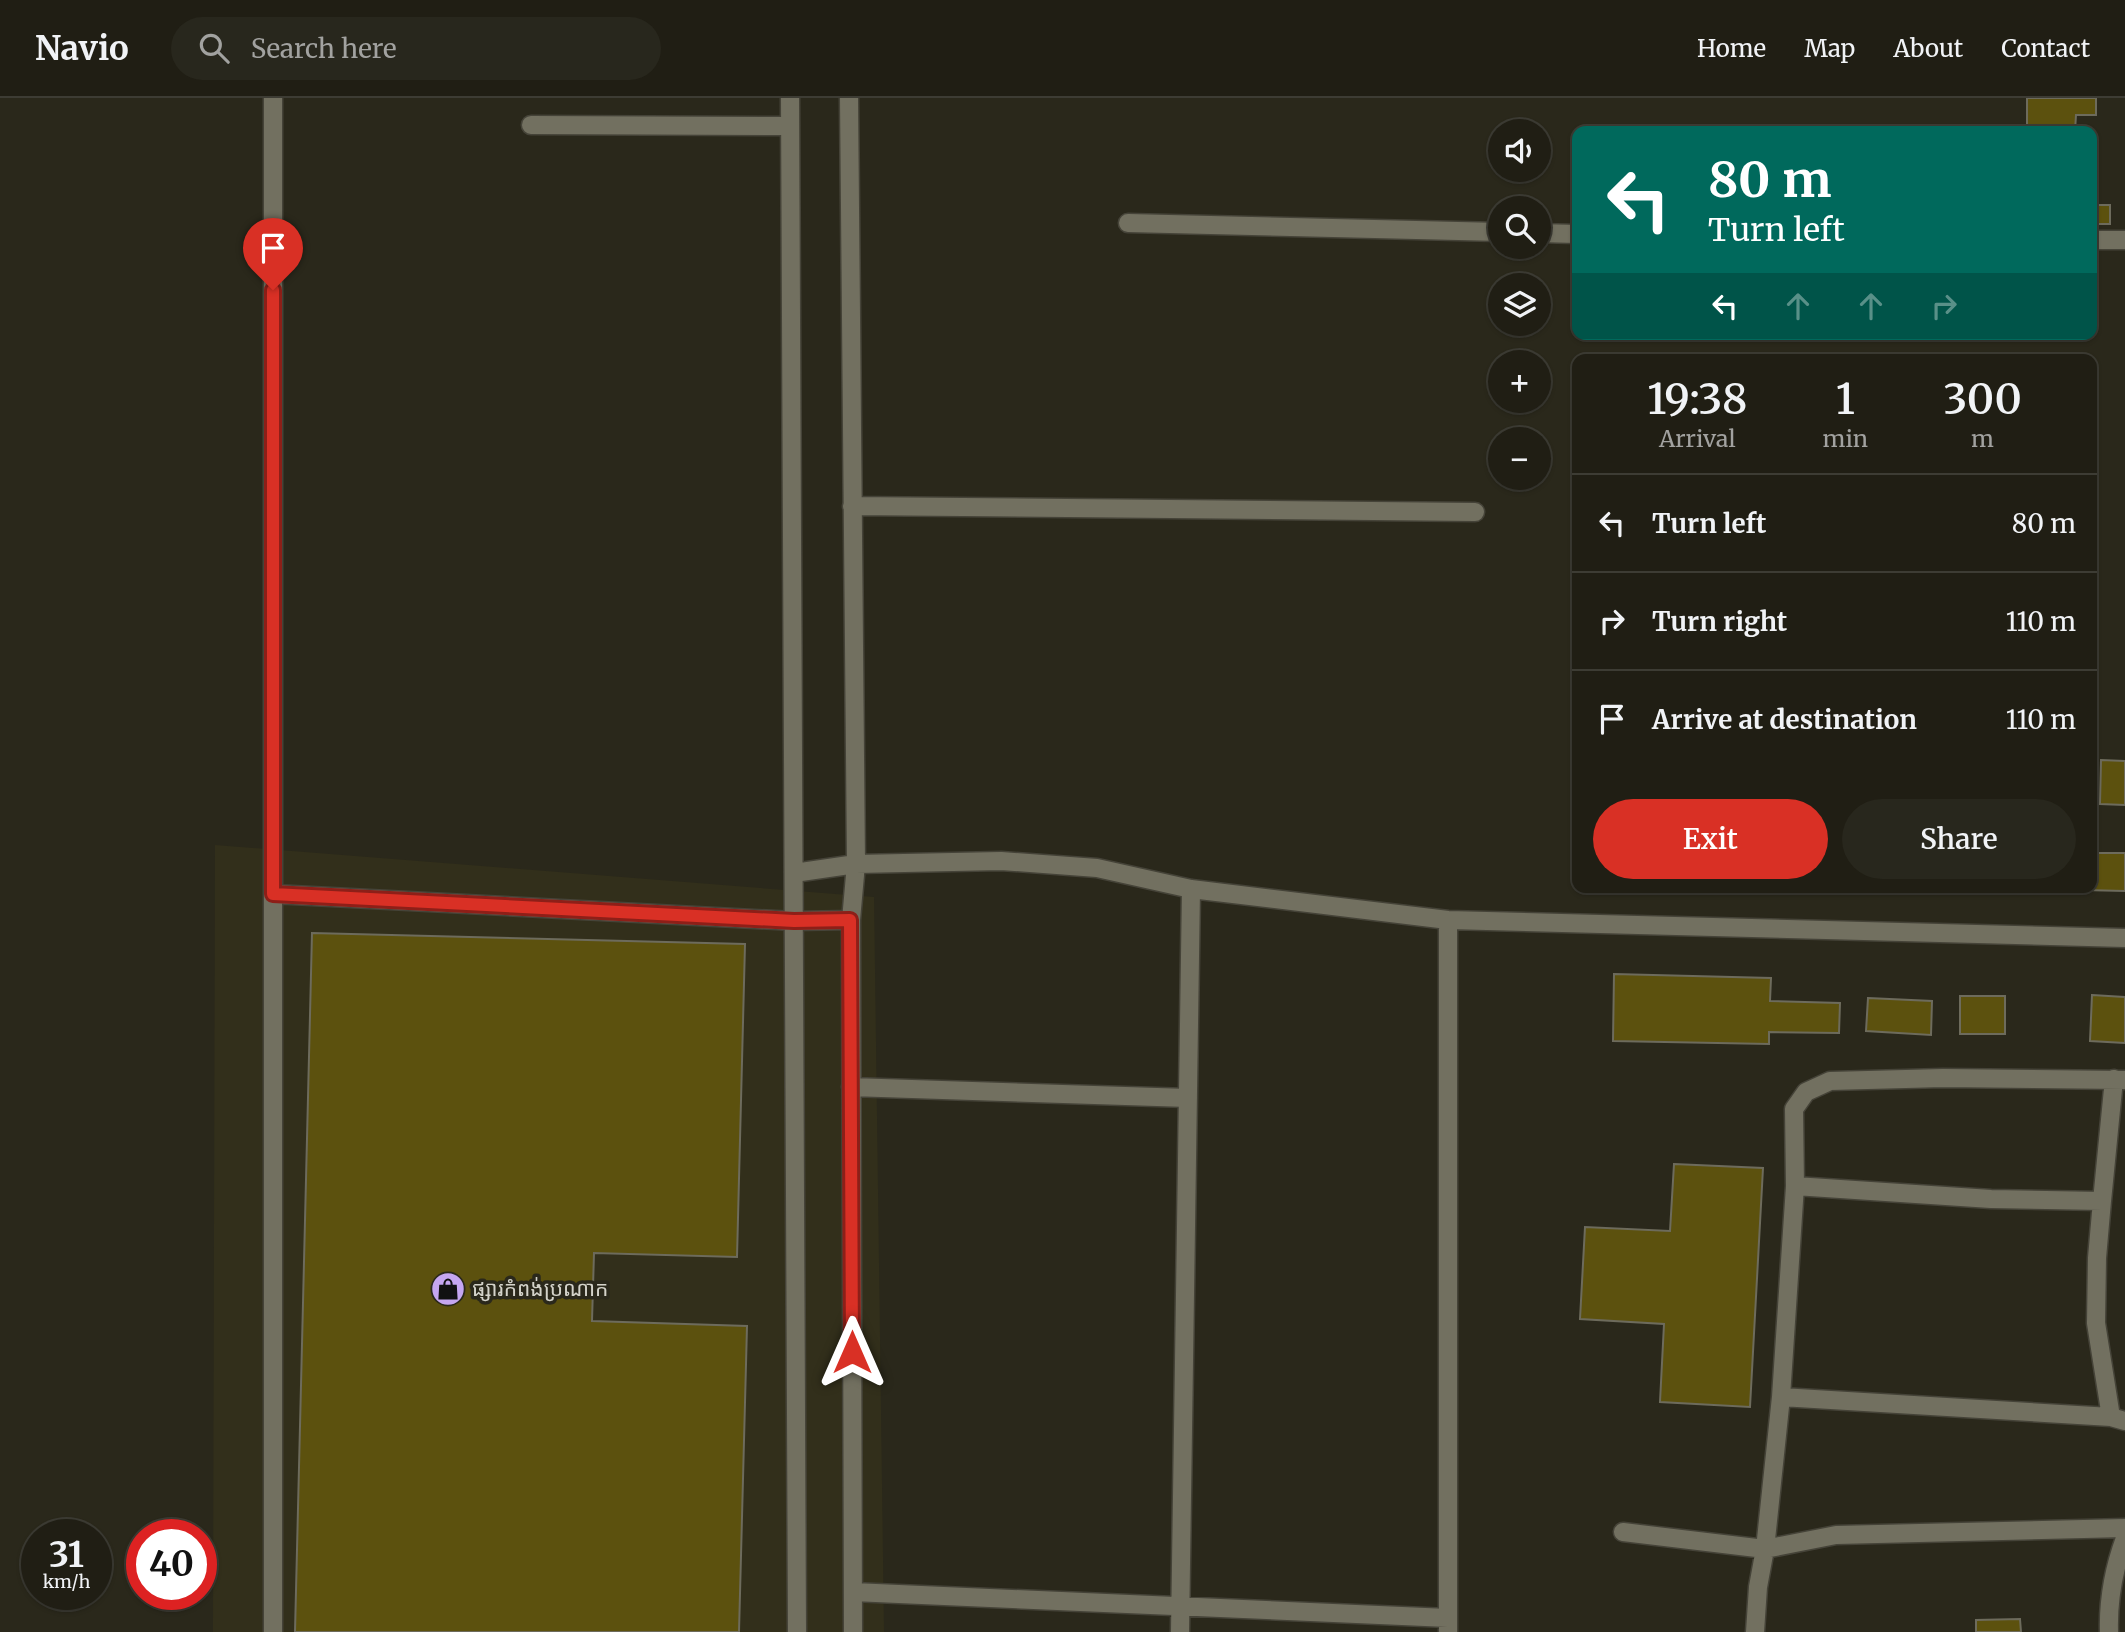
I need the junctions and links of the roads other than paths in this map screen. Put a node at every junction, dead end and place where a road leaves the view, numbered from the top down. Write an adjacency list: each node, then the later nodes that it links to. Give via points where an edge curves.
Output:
1 (273, 98): 17 (street)
2 (790, 98): 5 (street)
3 (849, 98): 12 (street)
4 (531, 125): 5 (street)
5 (790, 125): 15 (street)
6 (1128, 223): 7 (street)
7 (1488, 232)
8 (1551, 233): 9 (street)
9 (1572, 234)
10 (2097, 240): 11 (street)
11 (2125, 240)
12 (852, 506): 13 (street); 14 (street)
13 (1475, 512)
14 (856, 864): 15 (street); 16 (street, via 1001,861 1097,868); 18 (street)
15 (794, 873): 20 (street)
16 (1191, 889): 19 (street); 24 (street)
17 (273, 894): 20 (street); 36 (street)
18 (850, 920): 20 (street); 23 (street)
19 (1448, 920): 21 (street); 35 (street)
20 (794, 921): 37 (street)
21 (2125, 938)
22 (2119, 1079): 25 (street, via 1829,1081 1806,1092 1794,1109); 26 (street)
23 (851, 1087): 24 (street); 33 (street)
24 (1188, 1098): 34 (street)
25 (1795, 1186): 26 (street); 27 (street)
26 (2102, 1201): 28 (street, via 2096,1323)
27 (1781, 1397): 28 (street); 32 (street)
28 (2118, 1419)
29 (2125, 1528): 32 (street, via 1836,1535)
30 (1623, 1532): 32 (street)
31 (2125, 1538): 41 (street, via 2115,1570)
32 (1765, 1549): 40 (street)
33 (853, 1592): 34 (street); 38 (street)
34 (1180, 1606): 35 (street); 39 (street)
35 (1448, 1625)
36 (273, 1632)
37 (797, 1632)
38 (853, 1632)
39 (1180, 1632)
40 (1755, 1632)
41 (2109, 1632)

